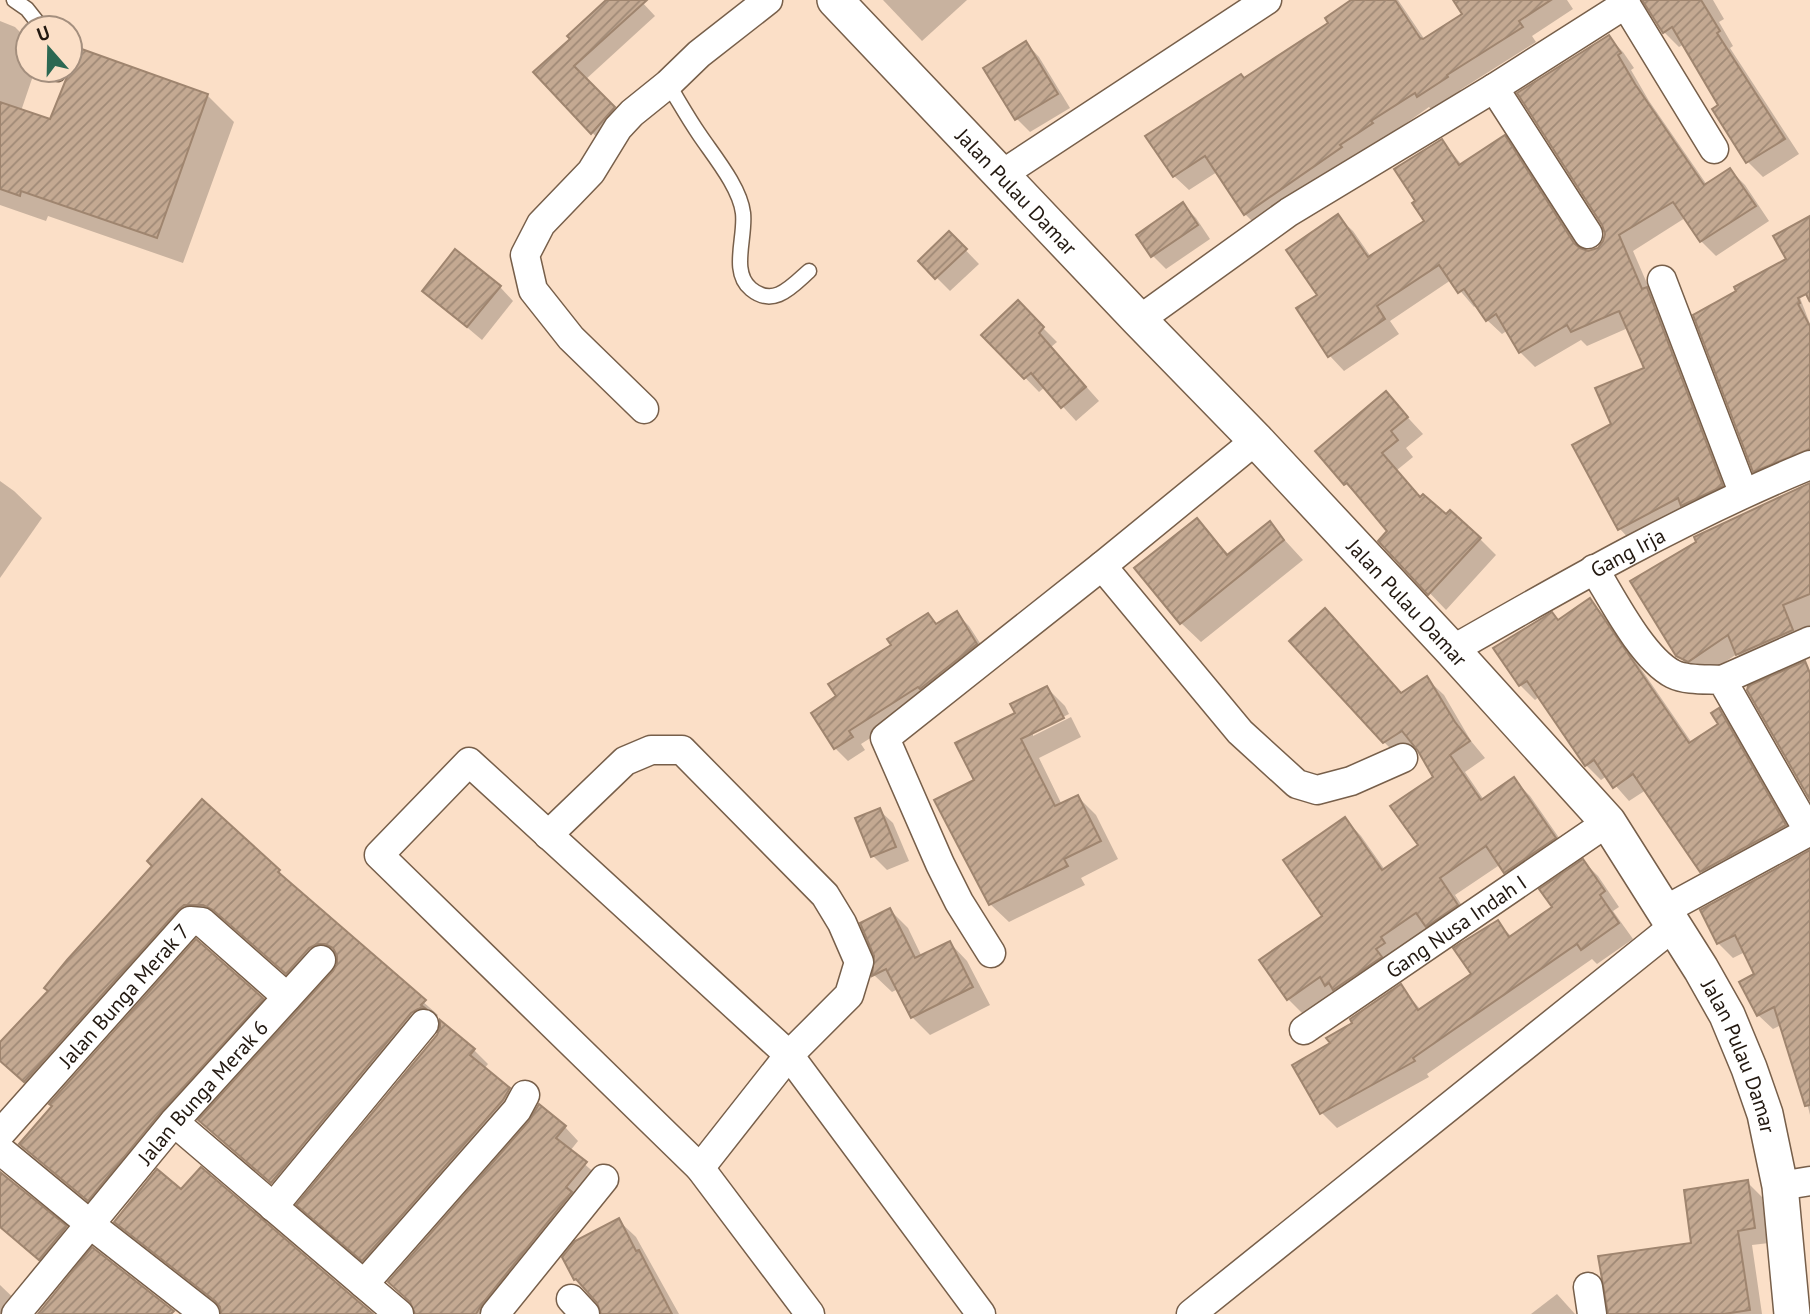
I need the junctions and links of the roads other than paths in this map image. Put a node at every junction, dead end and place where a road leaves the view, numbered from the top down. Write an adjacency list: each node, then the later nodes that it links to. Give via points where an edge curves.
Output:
1 (14, 0): 6 (lane)
2 (768, 0): 7 (street)
3 (835, 0): 10 (street, Jalan Pulau Damar)
4 (1267, 0): 10 (street)
5 (1625, 2): 8 (street); 9 (street)
6 (31, 14)
7 (668, 84): 12 (lane, via 726,173 743,211 740,270 744,282 766,298 779,296); 15 (street, via 618,128 591,173 541,224 525,254 533,290 571,338)
8 (1494, 88): 11 (street); 14 (street, via 1289,212)
9 (1714, 149)
10 (1001, 175): 14 (street, Jalan Pulau Damar)
11 (1588, 234)
12 (809, 271)
13 (1662, 280): 18 (street)
14 (1139, 320): 16 (street, Jalan Pulau Damar)
15 (644, 410)
16 (1256, 440): 19 (street); 22 (street, Jalan Pulau Damar)
17 (1810, 465): 18 (street, Gang Irja)
18 (1743, 492): 20 (street, Gang Irja)
19 (1102, 566): 24 (street, via 1240,732 1297,784 1317,790); 29 (street, via 885,738 959,902)
20 (1594, 569): 22 (street, Gang Irja); 23 (street, via 1628,625 1664,668 1682,677)
21 (1810, 641): 23 (street)
22 (1452, 650): 25 (street, Jalan Pulau Damar)
23 (1722, 680): 26 (street)
24 (1403, 758)
25 (1608, 822): 28 (street, Jalan Pulau Damar); 33 (street, Gang Nusa Indah I)
26 (1810, 831): 28 (street)
27 (548, 835): 34 (street); 34 (street, via 625,761 651,750 682,750 825,895 859,962 849,995); 39 (street, via 470,762 379,855)
28 (1669, 918): 41 (street, Jalan Pulau Damar, via 1727,1015); 52 (street)
29 (991, 953)
30 (321, 960): 31 (street, Jalan Bunga Merak 6)
31 (287, 997): 36 (street, Jalan Bunga Merak 6); 37 (street, Jalan Bunga Merak 7, via 202,922 190,921)
32 (424, 1024): 42 (street)
33 (1304, 1030)
34 (789, 1055): 39 (street); 51 (street)
35 (525, 1095): 44 (street, via 517,1110)
36 (174, 1122): 42 (street); 43 (street, Jalan Bunga Merak 6)
37 (0, 1134)
38 (0, 1150): 43 (street)
39 (700, 1168): 50 (street)
40 (604, 1179): 49 (street)
41 (1795, 1184): 54 (street, Jalan Pulau Damar)
42 (273, 1207): 44 (street)
43 (90, 1226): 46 (street); 47 (street, Jalan Bunga Merak 6)
44 (364, 1284): 48 (street)
45 (1588, 1287): 53 (street)
46 (193, 1310)
47 (16, 1314)
48 (399, 1314)
49 (495, 1314)
50 (810, 1314)
51 (981, 1314)
52 (1191, 1314)
53 (1592, 1314)
54 (1791, 1314)

